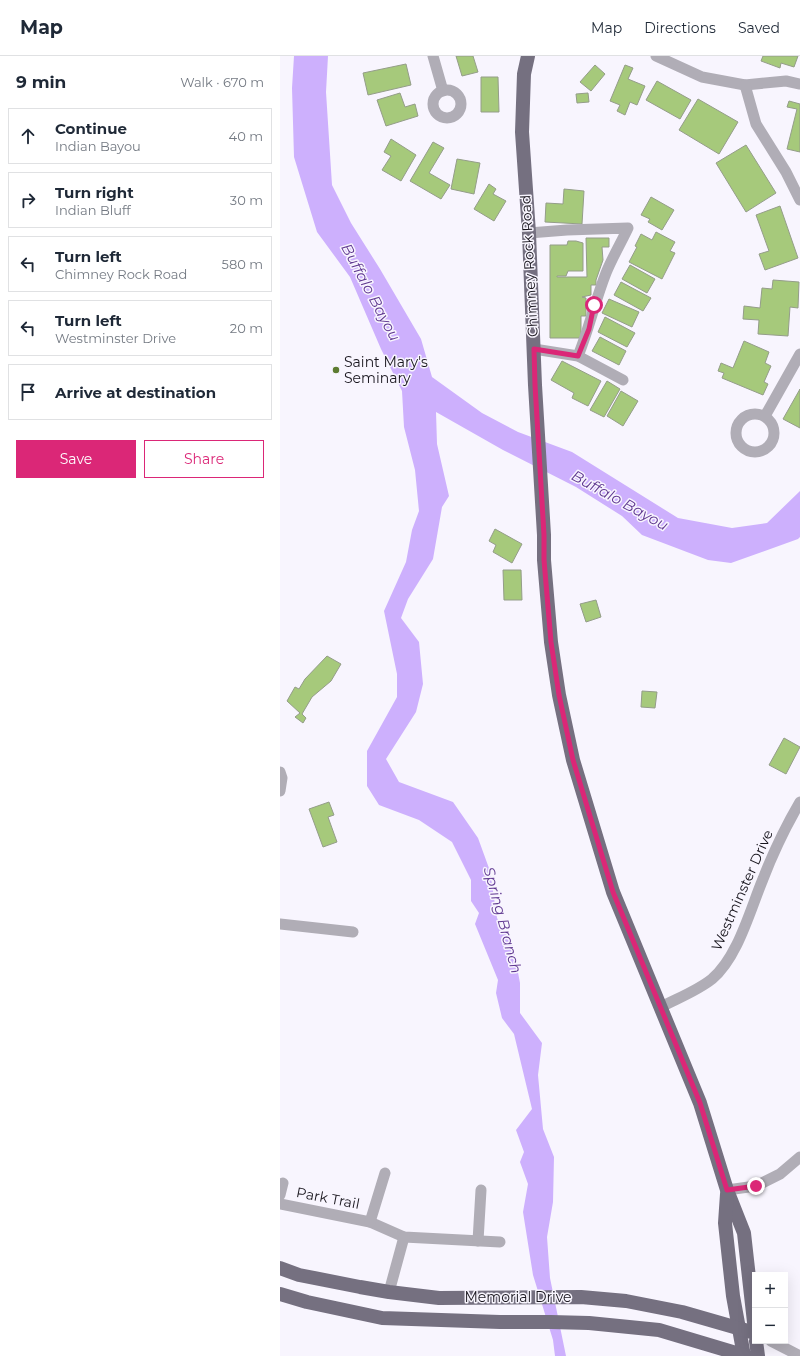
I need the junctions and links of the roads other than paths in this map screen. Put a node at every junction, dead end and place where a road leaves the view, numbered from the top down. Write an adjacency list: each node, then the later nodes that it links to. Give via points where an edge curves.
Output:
1 (432, 56): 6 (street)
2 (528, 56): 8 (main road, Chimney Rock Road, via 524,74 522,132)
3 (656, 56): 5 (street, via 702,77)
4 (800, 84): 5 (street, via 786,81)
5 (744, 85): 7 (street, via 756,124)
6 (443, 91)
7 (800, 200)
8 (528, 233): 9 (main road, Chimney Rock Road); 11 (street, via 628,228 594,305 589,329)
9 (534, 349): 11 (street); 19 (main road, Chimney Rock Road, via 544,560 551,642 559,695 573,760 613,892)
10 (800, 354): 13 (street)
11 (578, 356): 12 (street)
12 (623, 380)
13 (765, 416)
14 (280, 772): 15 (street)
15 (280, 791)
16 (800, 802): 19 (street, Westminster Drive, via 772,857 727,961 713,978)
17 (280, 924): 18 (street)
18 (353, 932)
19 (661, 1007): 24 (main road, Chimney Rock Road, via 700,1103)
20 (800, 1157): 24 (street, via 780,1174 756,1186)
21 (385, 1173): 27 (street, Park Trail)
22 (283, 1183): 25 (street, Park Trail)
23 (481, 1190): 29 (street)
24 (727, 1190): 34 (main road, Chimney Rock Road, via 744,1233); 35 (main road, Chimney Rock Road, via 725,1223)
25 (280, 1195)
26 (280, 1204): 27 (street, Park Trail)
27 (370, 1222): 28 (street, Park Trail)
28 (404, 1237): 29 (street, Park Trail); 32 (street)
29 (478, 1241): 30 (street, Park Trail)
30 (500, 1242)
31 (280, 1268): 32 (main road, Memorial Drive, via 299,1275)
32 (389, 1292): 35 (main road, Memorial Drive, via 439,1298 581,1297 626,1301 682,1312)
33 (280, 1294): 39 (main road, Memorial Drive, via 382,1318 589,1323 659,1330)
34 (752, 1308)
35 (739, 1329): 36 (main road, Memorial Drive); 39 (main road, Chimney Rock Road)
36 (752, 1331)
37 (756, 1344): 40 (main road)
38 (777, 1344): 41 (street)
39 (745, 1356)
40 (758, 1356)
41 (800, 1356)

